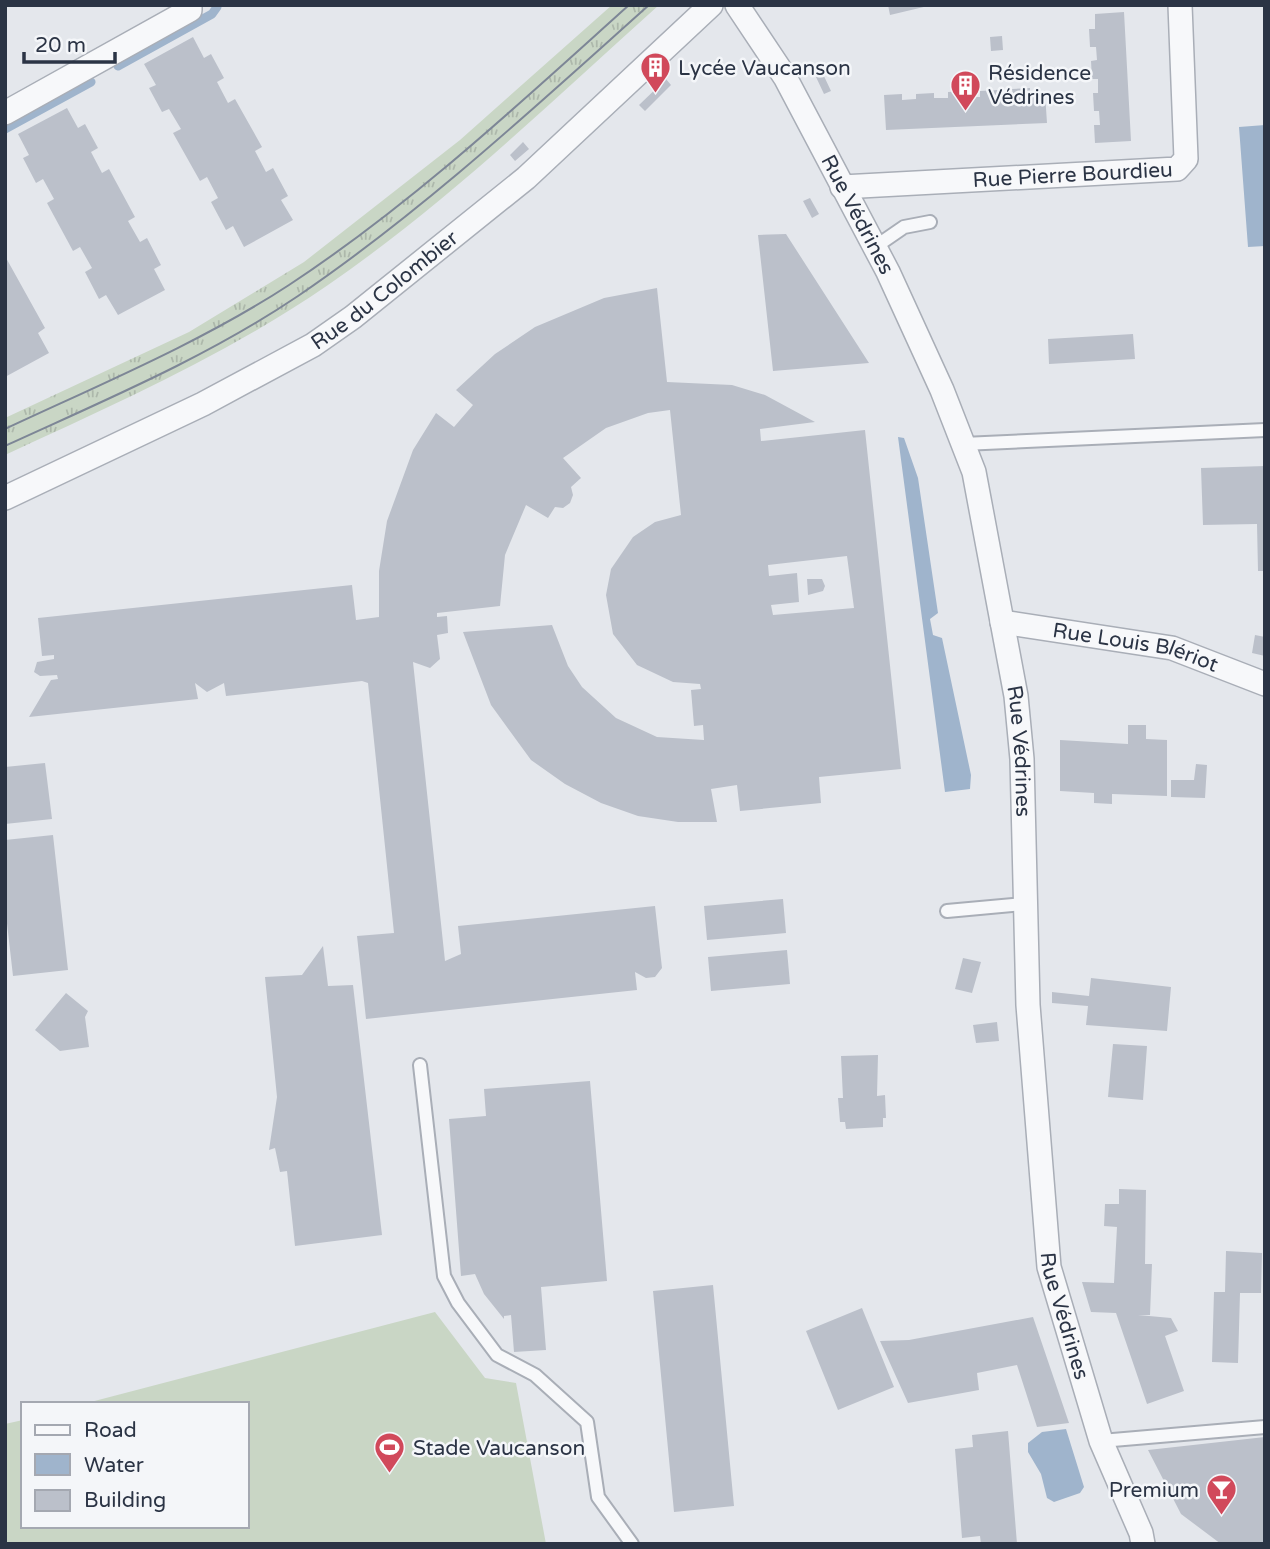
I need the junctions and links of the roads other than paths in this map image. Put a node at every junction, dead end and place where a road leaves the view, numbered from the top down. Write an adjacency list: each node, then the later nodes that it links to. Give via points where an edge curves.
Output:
1 (190, 5): 5 (street, via 190,10)
2 (711, 5): 11 (street, Rue du Colombier, via 526,178 313,345 203,404)
3 (737, 5): 6 (street, Rue Védrines, via 785,76)
4 (1180, 5): 6 (street, Rue Pierre Bourdieu, via 1186,159 1177,169)
5 (5, 113)
6 (842, 187): 8 (street, Rue Védrines)
7 (930, 222): 8 (lane, via 904,228)
8 (875, 247): 10 (street, Rue Védrines)
9 (1265, 430): 10 (lane)
10 (963, 444): 12 (street, Rue Védrines, via 974,472)
11 (5, 498)
12 (1002, 622): 13 (street, Rue Louis Blériot, via 1172,648); 14 (street, Rue Védrines, via 1022,759)
13 (1265, 684)
14 (1023, 904): 15 (lane); 18 (street, Rue Védrines, via 1049,1267)
15 (947, 911)
16 (420, 1065): 19 (lane, via 444,1276 497,1355 535,1375 587,1422 598,1497)
17 (1265, 1427): 18 (lane)
18 (1101, 1441): 20 (street, Rue Védrines)
19 (632, 1544)
20 (1143, 1544)

